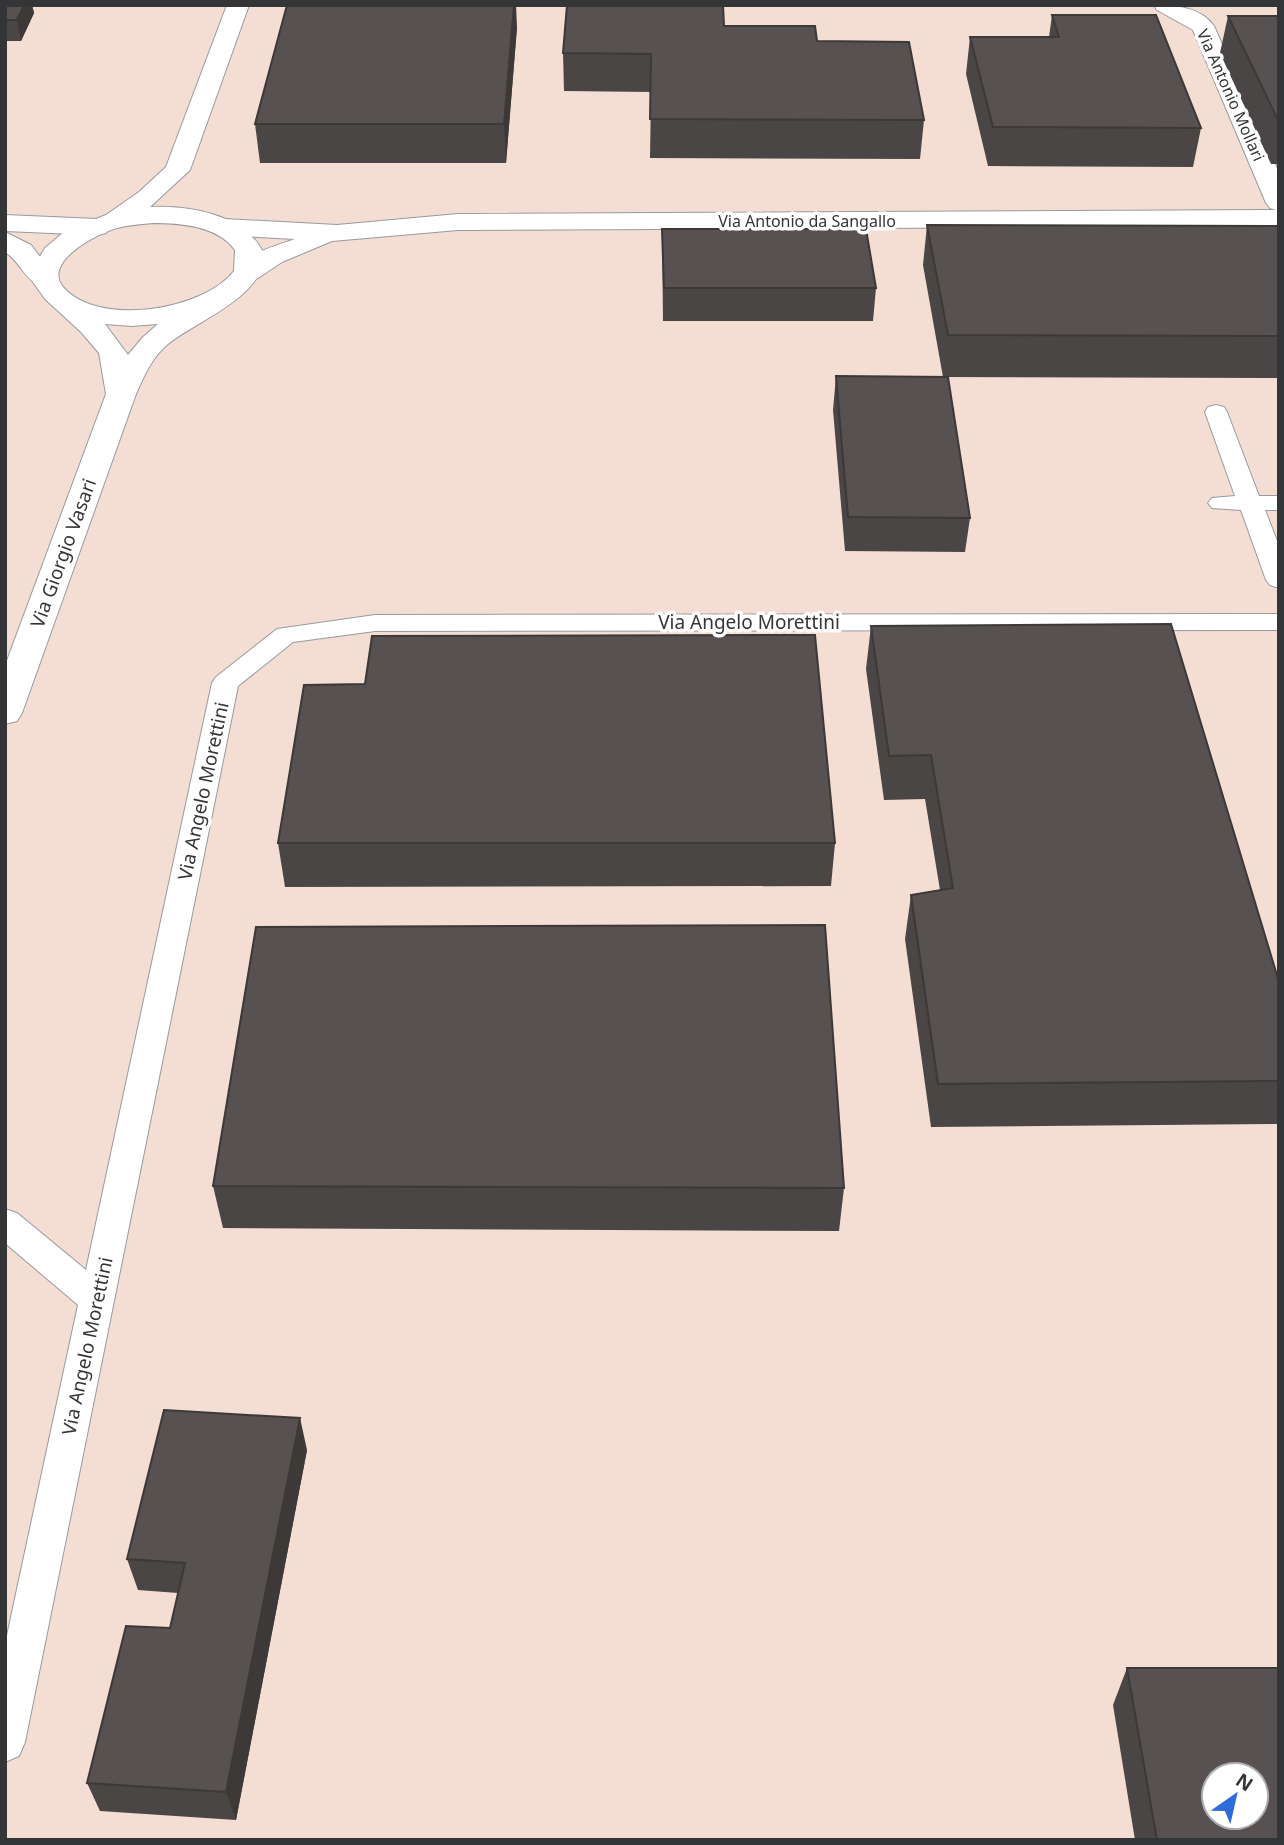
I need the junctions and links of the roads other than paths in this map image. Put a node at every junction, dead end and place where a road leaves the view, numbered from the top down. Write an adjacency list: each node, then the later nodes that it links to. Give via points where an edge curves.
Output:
1 (238, 5): 3 (main road, Via Antonio da Sangallo)
2 (1165, 5): 4 (main road, Via Antonio Mollari, via 1203,26)
3 (177, 170): 6 (main road); 8 (main road, Via Antonio da Sangallo, via 142,202)
4 (1279, 203)
5 (1279, 218): 10 (main road, Via Antonio da Sangallo, via 458,222)
6 (199, 219): 8 (main road, Via Antonio da Sangallo, via 167,216); 9 (main road, Via Antonio da Sangallo)
7 (5, 223): 8 (main road)
8 (104, 225): 13 (main road, Via Antonio da Sangallo, via 75,236 57,250 47,264)
9 (225, 227): 10 (main road, Via Antonio da Sangallo); 12 (main road, Via Antonio da Sangallo, via 243,240 251,255)
10 (337, 233): 12 (main road, Via Antonio da Sangallo, via 273,257)
11 (5, 240): 13 (main road, via 22,251)
12 (248, 272): 14 (main road, Via Antonio da Sangallo, via 234,289)
13 (44, 280): 15 (main road, Via Antonio da Sangallo, via 52,294)
14 (209, 303): 15 (main road, Via Antonio da Sangallo, via 151,318 90,314); 16 (main road, Via Giorgio Vasari, via 157,339 135,365)
15 (68, 305): 16 (main road, via 113,352)
16 (121, 394): 23 (main road, Via Giorgio Vasari)
17 (1216, 412): 19 (lane)
18 (1220, 503): 19 (lane)
19 (1249, 503): 20 (lane); 21 (lane)
20 (1279, 503)
21 (1279, 580)
22 (1279, 622): 25 (lane, Via Angelo Morettini, via 374,623 286,635 225,683)
23 (5, 713)
24 (5, 1223): 25 (lane)
25 (97, 1300): 26 (lane, Via Angelo Morettini)
26 (5, 1742)

